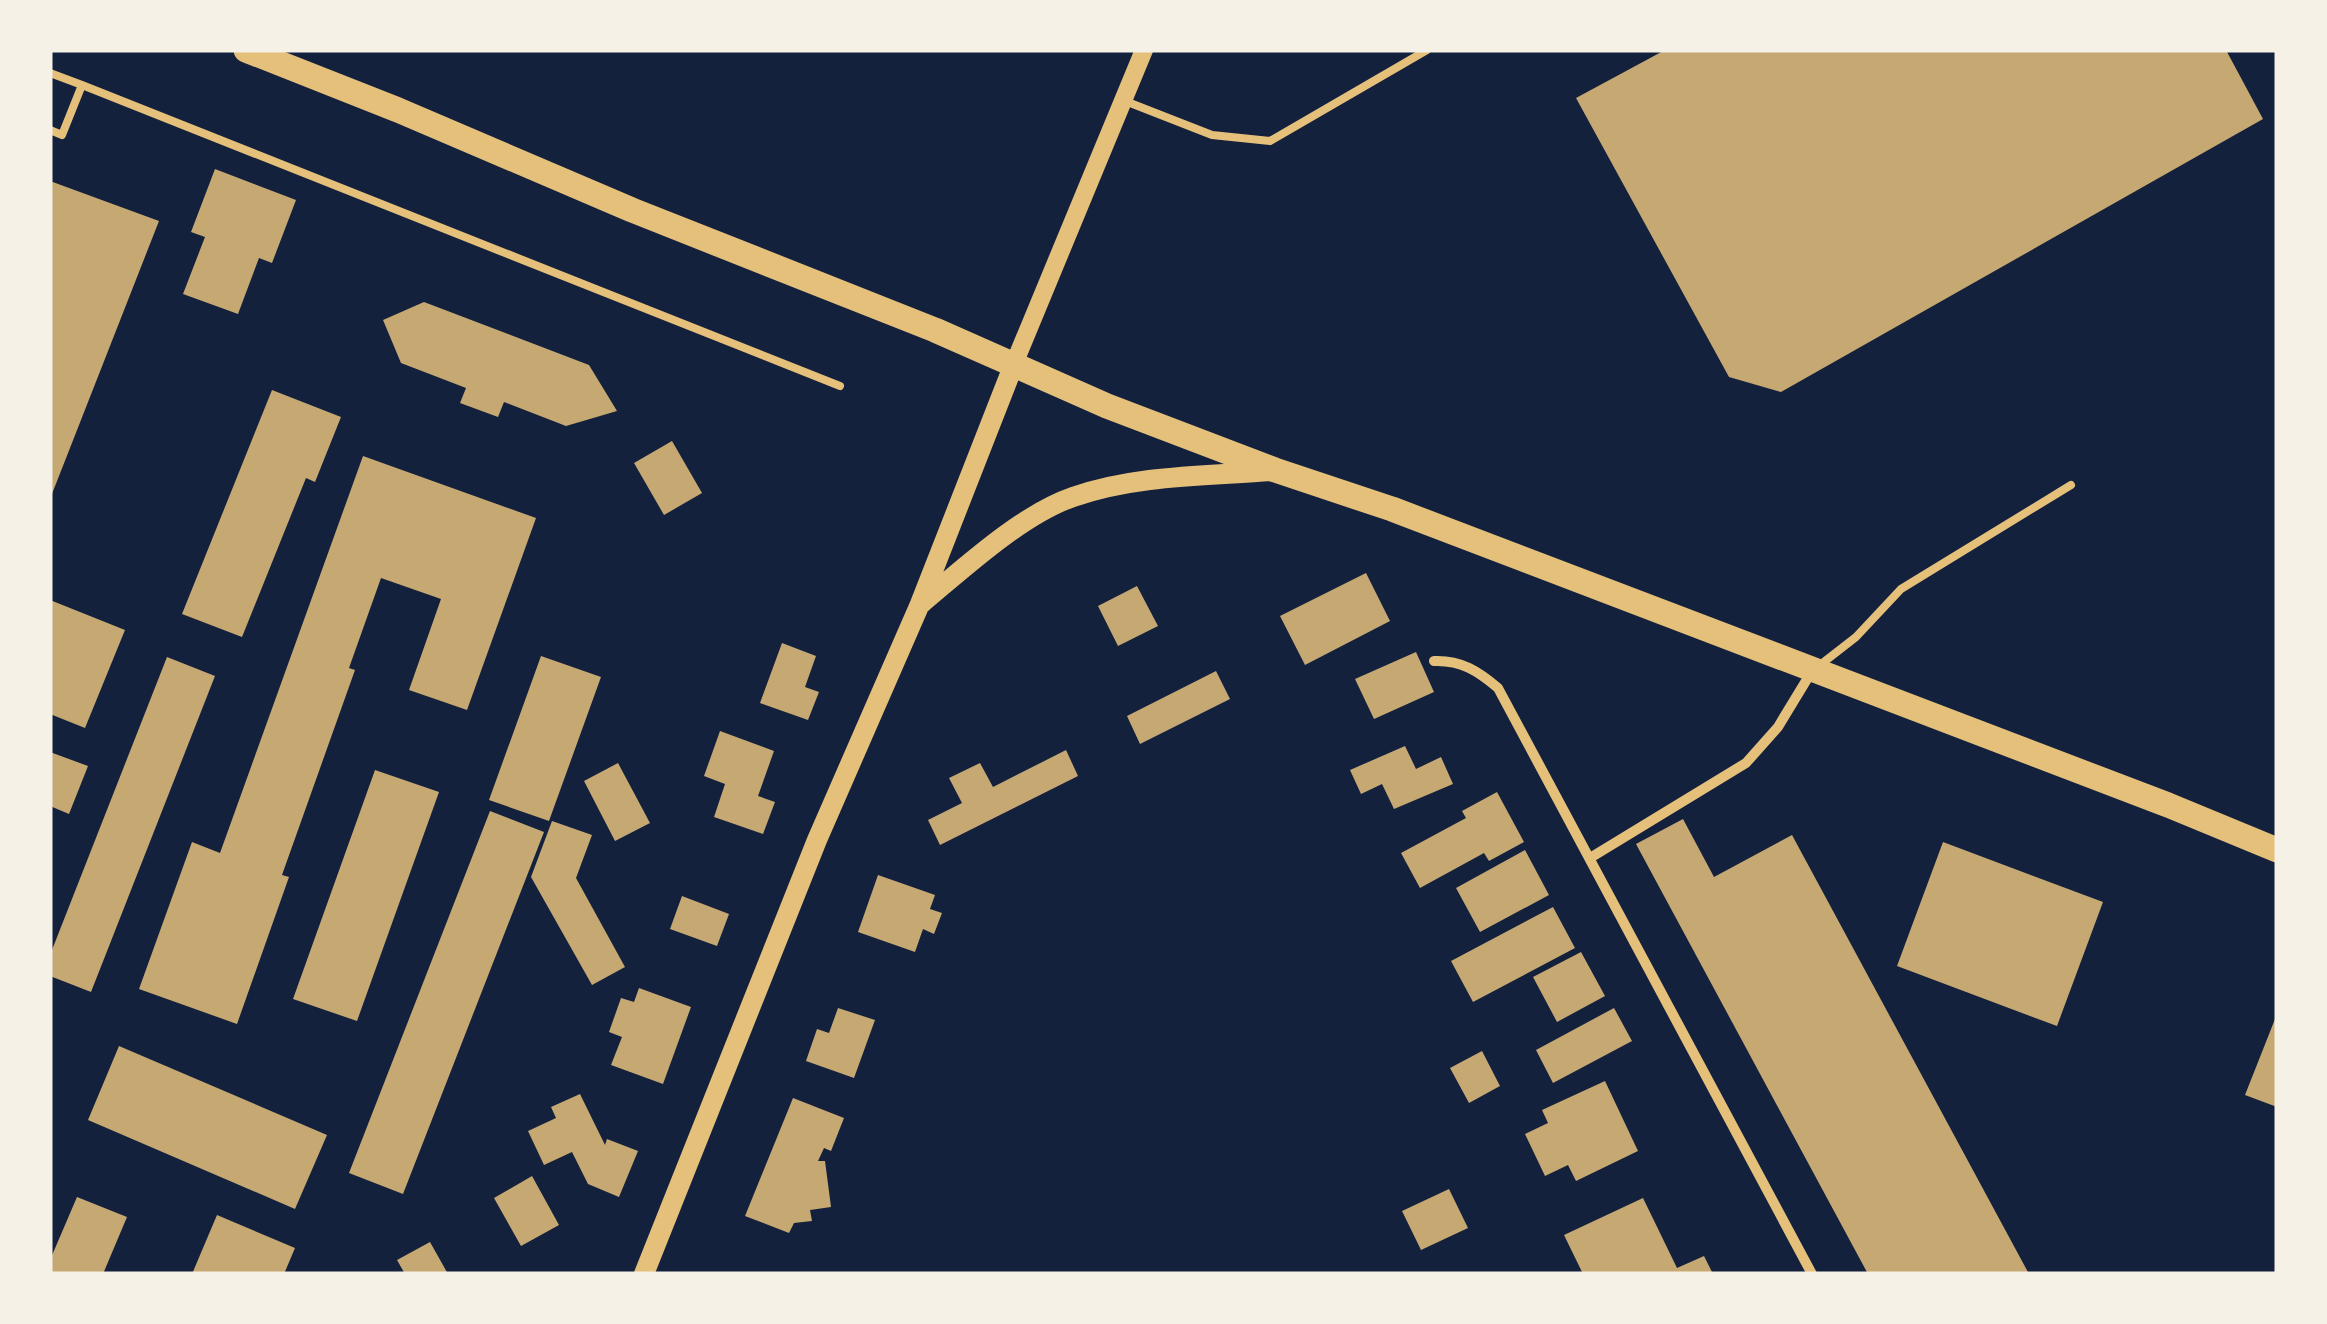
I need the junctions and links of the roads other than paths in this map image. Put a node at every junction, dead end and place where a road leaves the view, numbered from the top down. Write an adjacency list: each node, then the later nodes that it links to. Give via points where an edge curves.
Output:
1 (246, 50): 8 (main road)
2 (1144, 50): 6 (street)
3 (1427, 50): 6 (lane, via 1270,141 1212,135)
4 (50, 73): 5 (lane)
5 (82, 86): 7 (lane, via 62,135); 9 (lane)
6 (1125, 102): 8 (street)
7 (50, 130)
8 (1014, 364): 10 (main road); 12 (main road)
9 (840, 386)
10 (1275, 470): 12 (main road, via 1145,481 1072,497 1003,536); 14 (main road)
11 (2071, 485): 14 (lane, via 1901,590)
12 (920, 604): 17 (main road, via 817,840)
13 (1434, 661): 16 (street, via 1454,660 1498,688)
14 (1812, 670): 15 (main road); 16 (street, via 1778,727 1746,763)
15 (2277, 850)
16 (1590, 858): 18 (street)
17 (644, 1274)
18 (1812, 1274)

